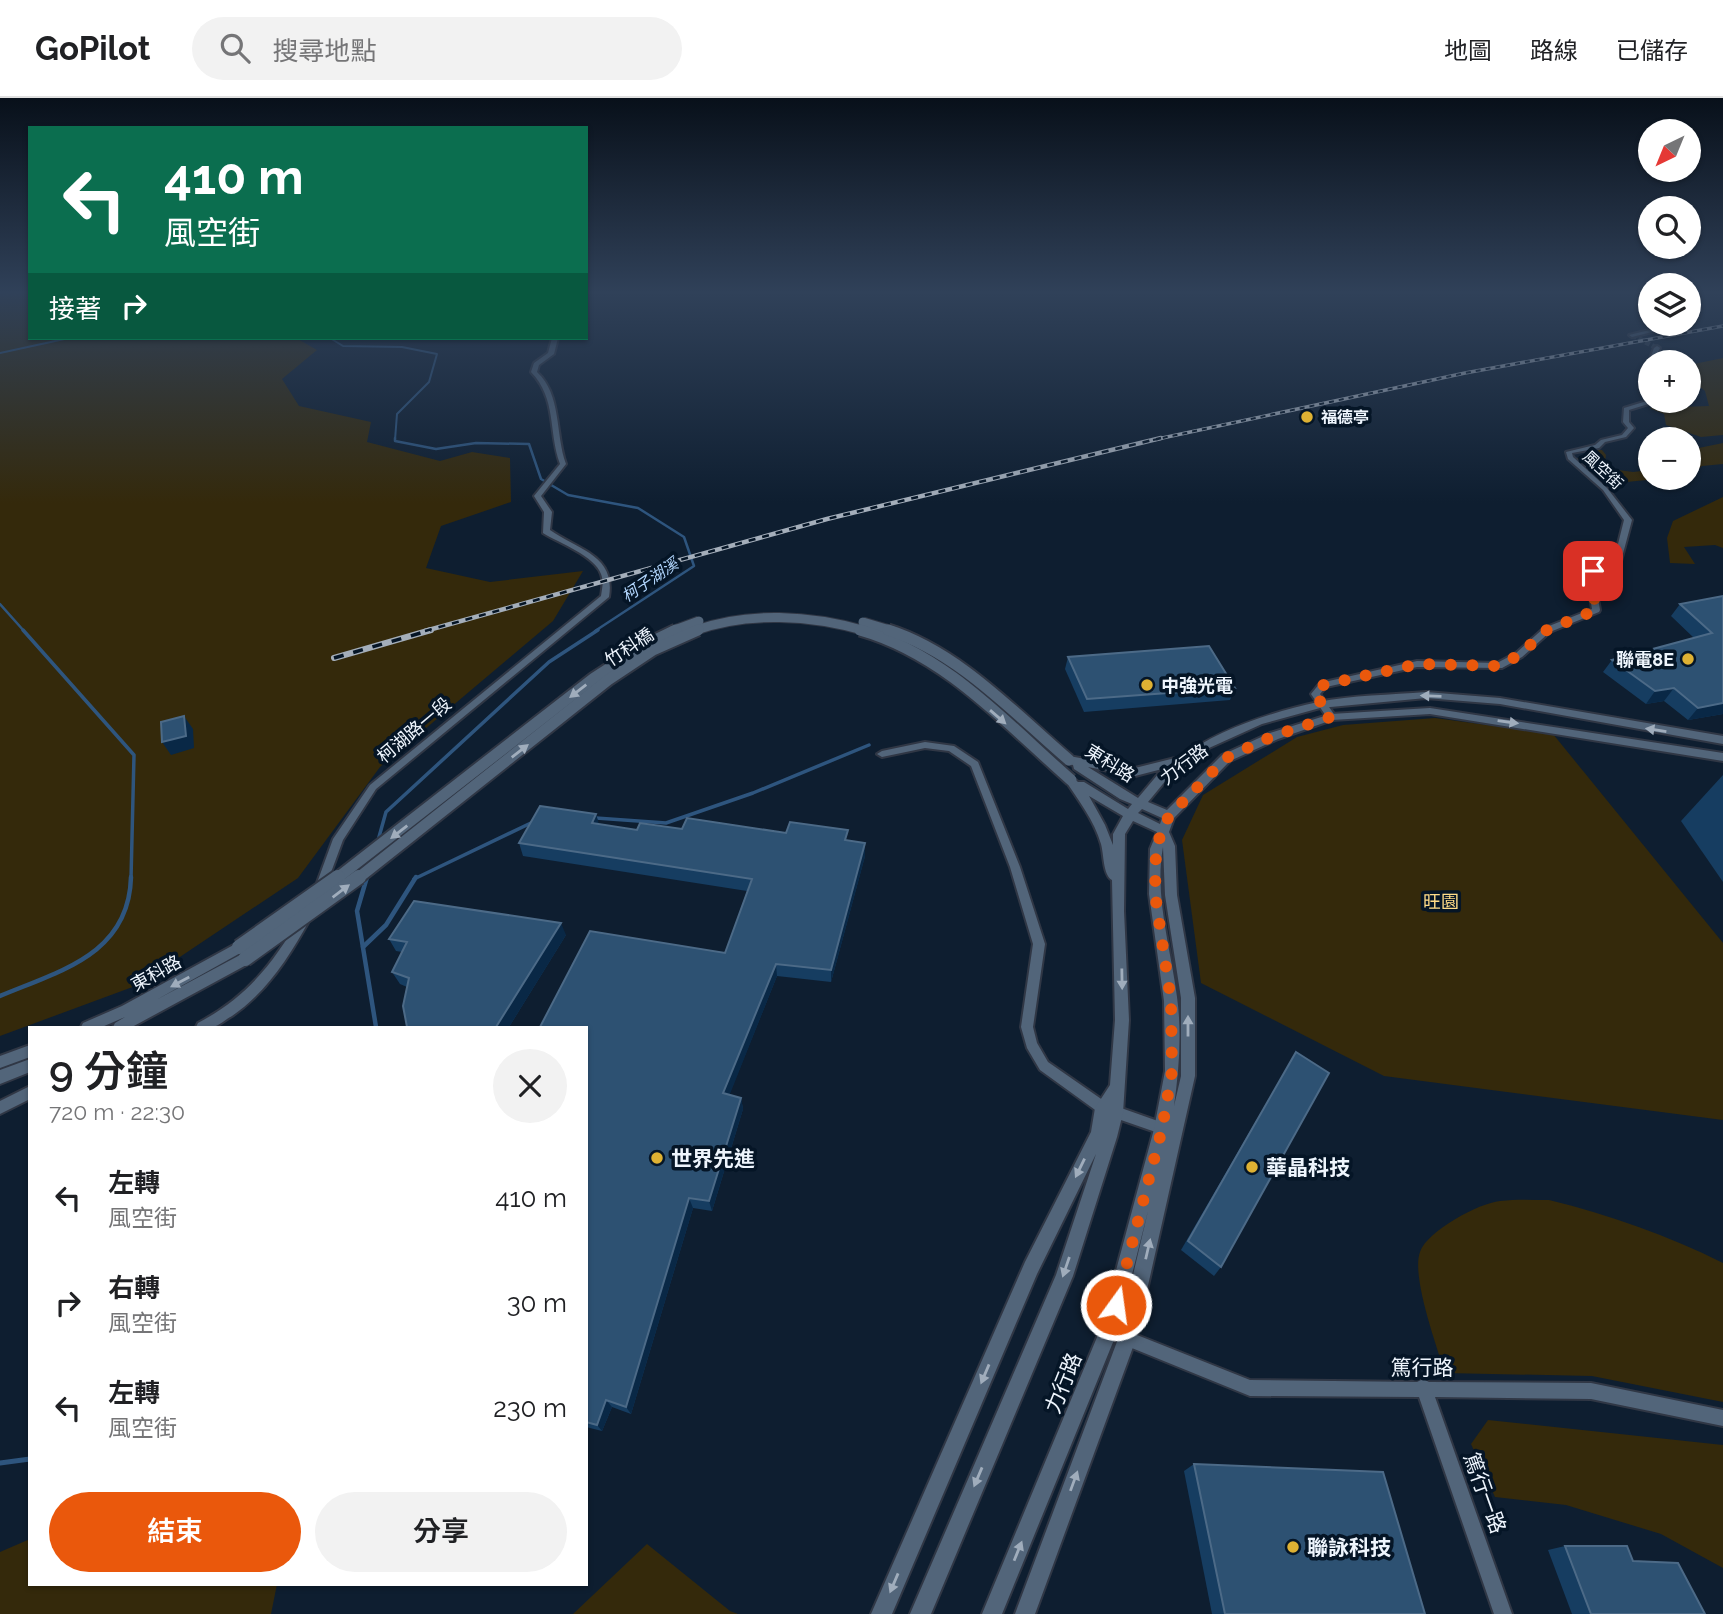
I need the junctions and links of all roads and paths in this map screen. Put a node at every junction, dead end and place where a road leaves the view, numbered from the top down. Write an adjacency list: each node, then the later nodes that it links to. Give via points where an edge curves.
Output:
1 (539, 362): 18 (street, 柯湖路一段, via 534,372 548,390 556,449 563,464 537,496 548,512 547,531 607,570 605,597 373,787 338,839 317,896 290,948 243,1004)
2 (1638, 406): 3 (street, 風空街, via 1626,409 1631,428 1624,436 1569,452 1628,520 1617,561 1593,571 1590,584 1596,610 1547,630 1499,666 1418,664 1323,685 1315,694)
3 (1320, 705): 4 (street); 5 (street, 力行路, one-way to 3, via 1500,701 1426,695); 7 (street, 力行路, via 1258,722)
4 (1331, 717): 8 (street, 力行路, one-way to 8, via 1430,711); 13 (street, 力行路, via 1226,758)
5 (1723, 740)
6 (882, 754): 25 (street, via 925,745 951,748 975,764 1039,944 1027,1027 1031,1044 1044,1066)
7 (1188, 755): 9 (street, via 1169,765 1135,772); 11 (street, 力行路)
8 (1723, 757)
9 (1069, 760): 11 (street, 東科路); 15 (street, 竹科橋, one-way to 15, bridge, via 925,644 886,627 786,610 705,619 673,629 606,669)
10 (1071, 780): 12 (street, 東科路); 14 (street, via 1100,819); 15 (street, 竹科橋, one-way to 10, bridge, via 371,868 617,674 676,638 703,628 786,618 876,633 915,650 947,672)
11 (1140, 803): 12 (street, 力行路); 13 (street, 東科路)
12 (1130, 815): 13 (street, 東科路); 14 (street, 力行路, via 1119,834)
13 (1166, 823): 26 (street, 力行路, one-way to 13, via 1188,1076 1188,998 1171,895)
14 (1118, 911): 25 (street, 力行路, one-way to 25, via 1122,1020 1118,1084)
15 (242, 953): 16 (street, 東科路, one-way to 16); 17 (street, 東科路)
16 (90, 1026)
17 (122, 1026)
18 (204, 1026)
19 (28, 1052): 20 (street)
20 (0, 1062)
21 (28, 1066): 22 (street)
22 (0, 1077)
23 (28, 1093): 24 (street)
24 (0, 1108)
25 (1109, 1111): 26 (street); 30 (street, 力行路, one-way to 30, via 1031,1268); 31 (street, 力行路, one-way to 31, via 1064,1276)
26 (1170, 1130): 27 (street, 力行路, one-way to 26); 32 (street, 力行路, one-way to 26, via 1109,1330)
27 (1127, 1339): 28 (street, 篤行路, via 1250,1388); 33 (street, 力行路, one-way to 27)
28 (1423, 1387): 29 (street, 篤行路, via 1591,1391); 34 (street, 篤行一路)
29 (1723, 1418)
30 (881, 1614)
31 (920, 1614)
32 (992, 1614)
33 (1025, 1614)
34 (1503, 1614)

